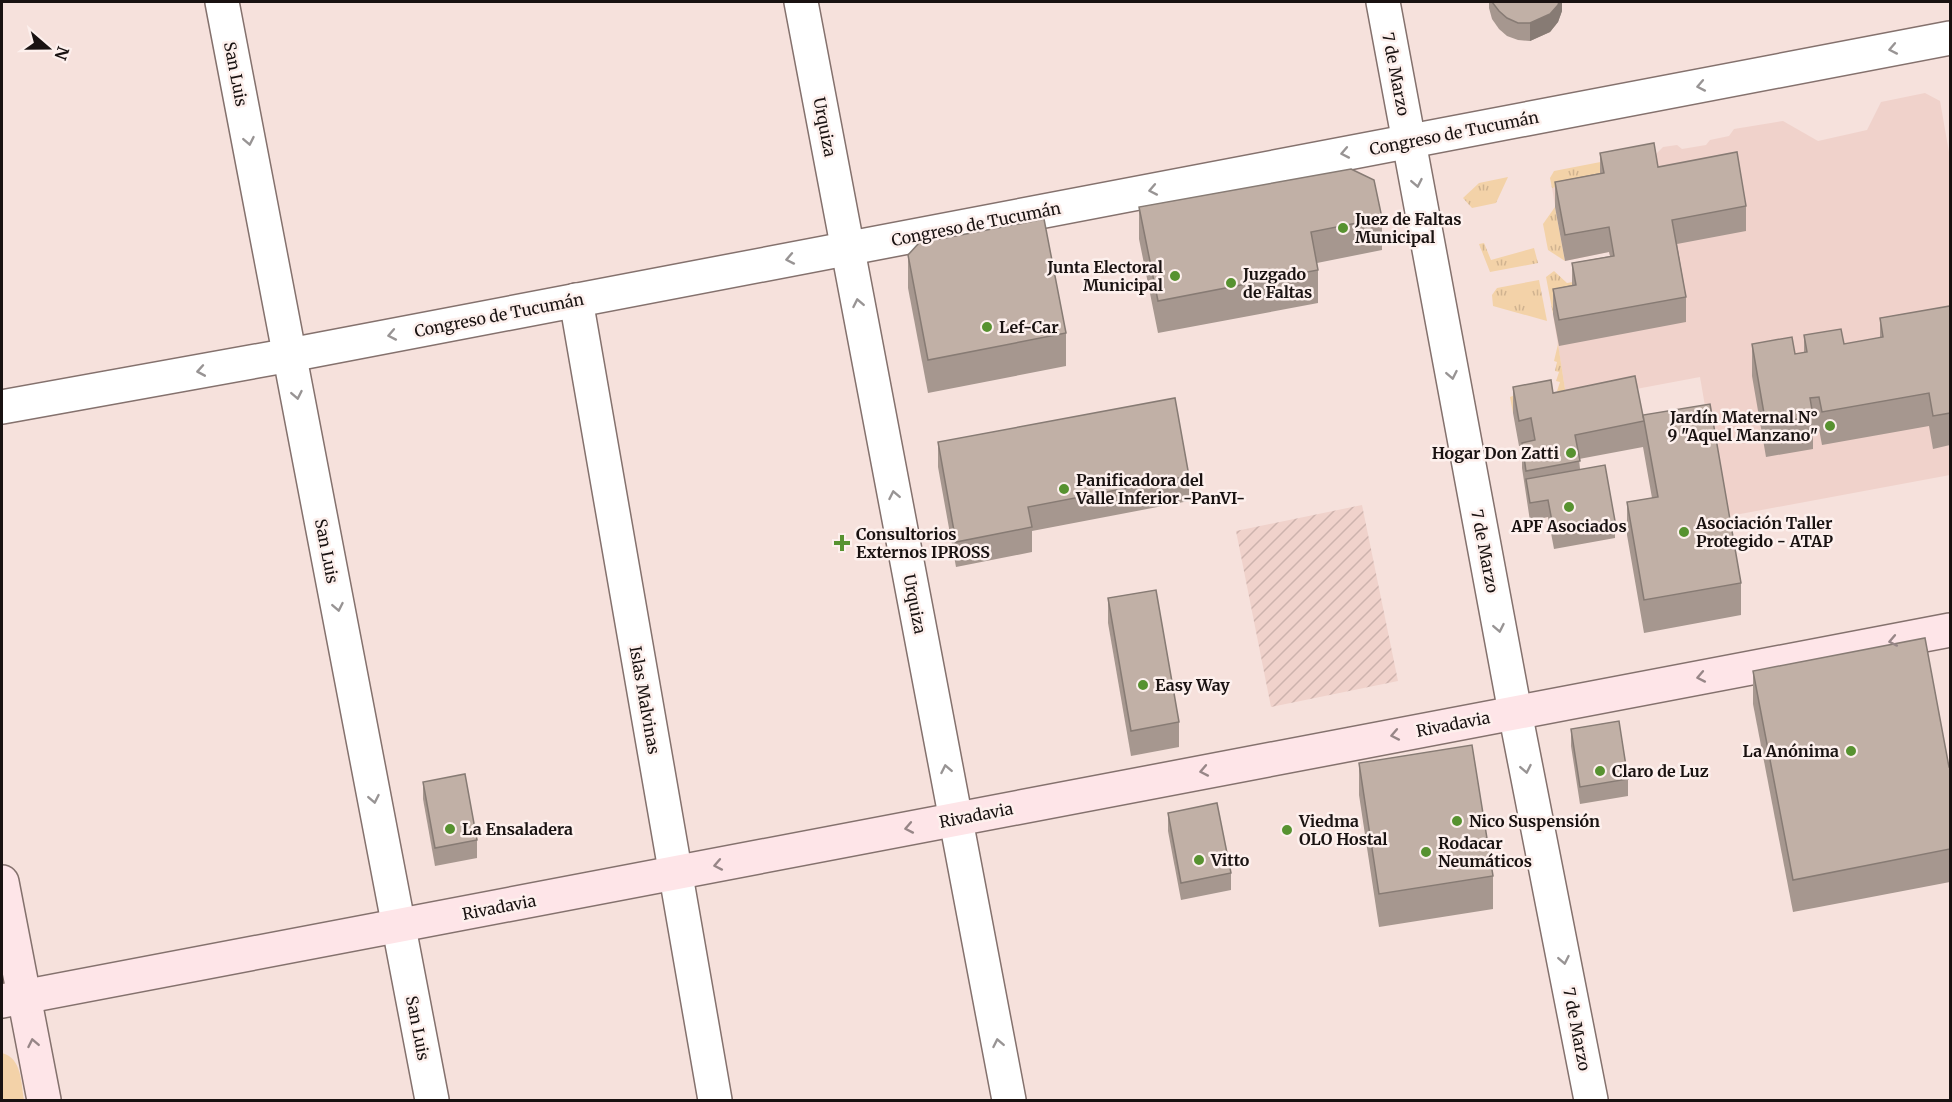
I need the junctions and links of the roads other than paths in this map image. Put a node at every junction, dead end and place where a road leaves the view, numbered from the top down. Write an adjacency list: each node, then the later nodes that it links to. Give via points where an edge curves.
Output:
1 (222, 2): 8 (street, San Luis, one-way to 8)
2 (801, 2): 6 (street, Urquiza)
3 (1383, 2): 5 (street, 7 de Marzo)
4 (1950, 38): 5 (street, Congreso de Tucumán, one-way to 5)
5 (1409, 141): 6 (street, Congreso de Tucumán, one-way to 6); 11 (street, 7 de Marzo, one-way to 11)
6 (848, 248): 7 (street, Congreso de Tucumán, one-way to 7); 12 (street, Urquiza, one-way to 6)
7 (576, 300): 8 (street, Congreso de Tucumán, one-way to 8); 13 (street, Islas Malvinas)
8 (290, 355): 9 (street, Congreso de Tucumán, one-way to 9); 15 (street, San Luis, one-way to 15)
9 (2, 407)
10 (1950, 630): 11 (main road, Rivadavia, one-way to 11)
11 (1515, 712): 12 (main road, Rivadavia, one-way to 12); 21 (street, 7 de Marzo, one-way to 21)
12 (956, 819): 13 (main road, Rivadavia, one-way to 13); 20 (street, Urquiza, one-way to 12)
13 (675, 873): 15 (main road, Rivadavia); 19 (street, Islas Malvinas)
14 (2, 882): 16 (main road)
15 (399, 926): 16 (main road, Rivadavia); 18 (street, San Luis)
16 (13, 999): 17 (main road, one-way to 16)
17 (44, 1101)
18 (432, 1101)
19 (715, 1101)
20 (1009, 1101)
21 (1591, 1101)

